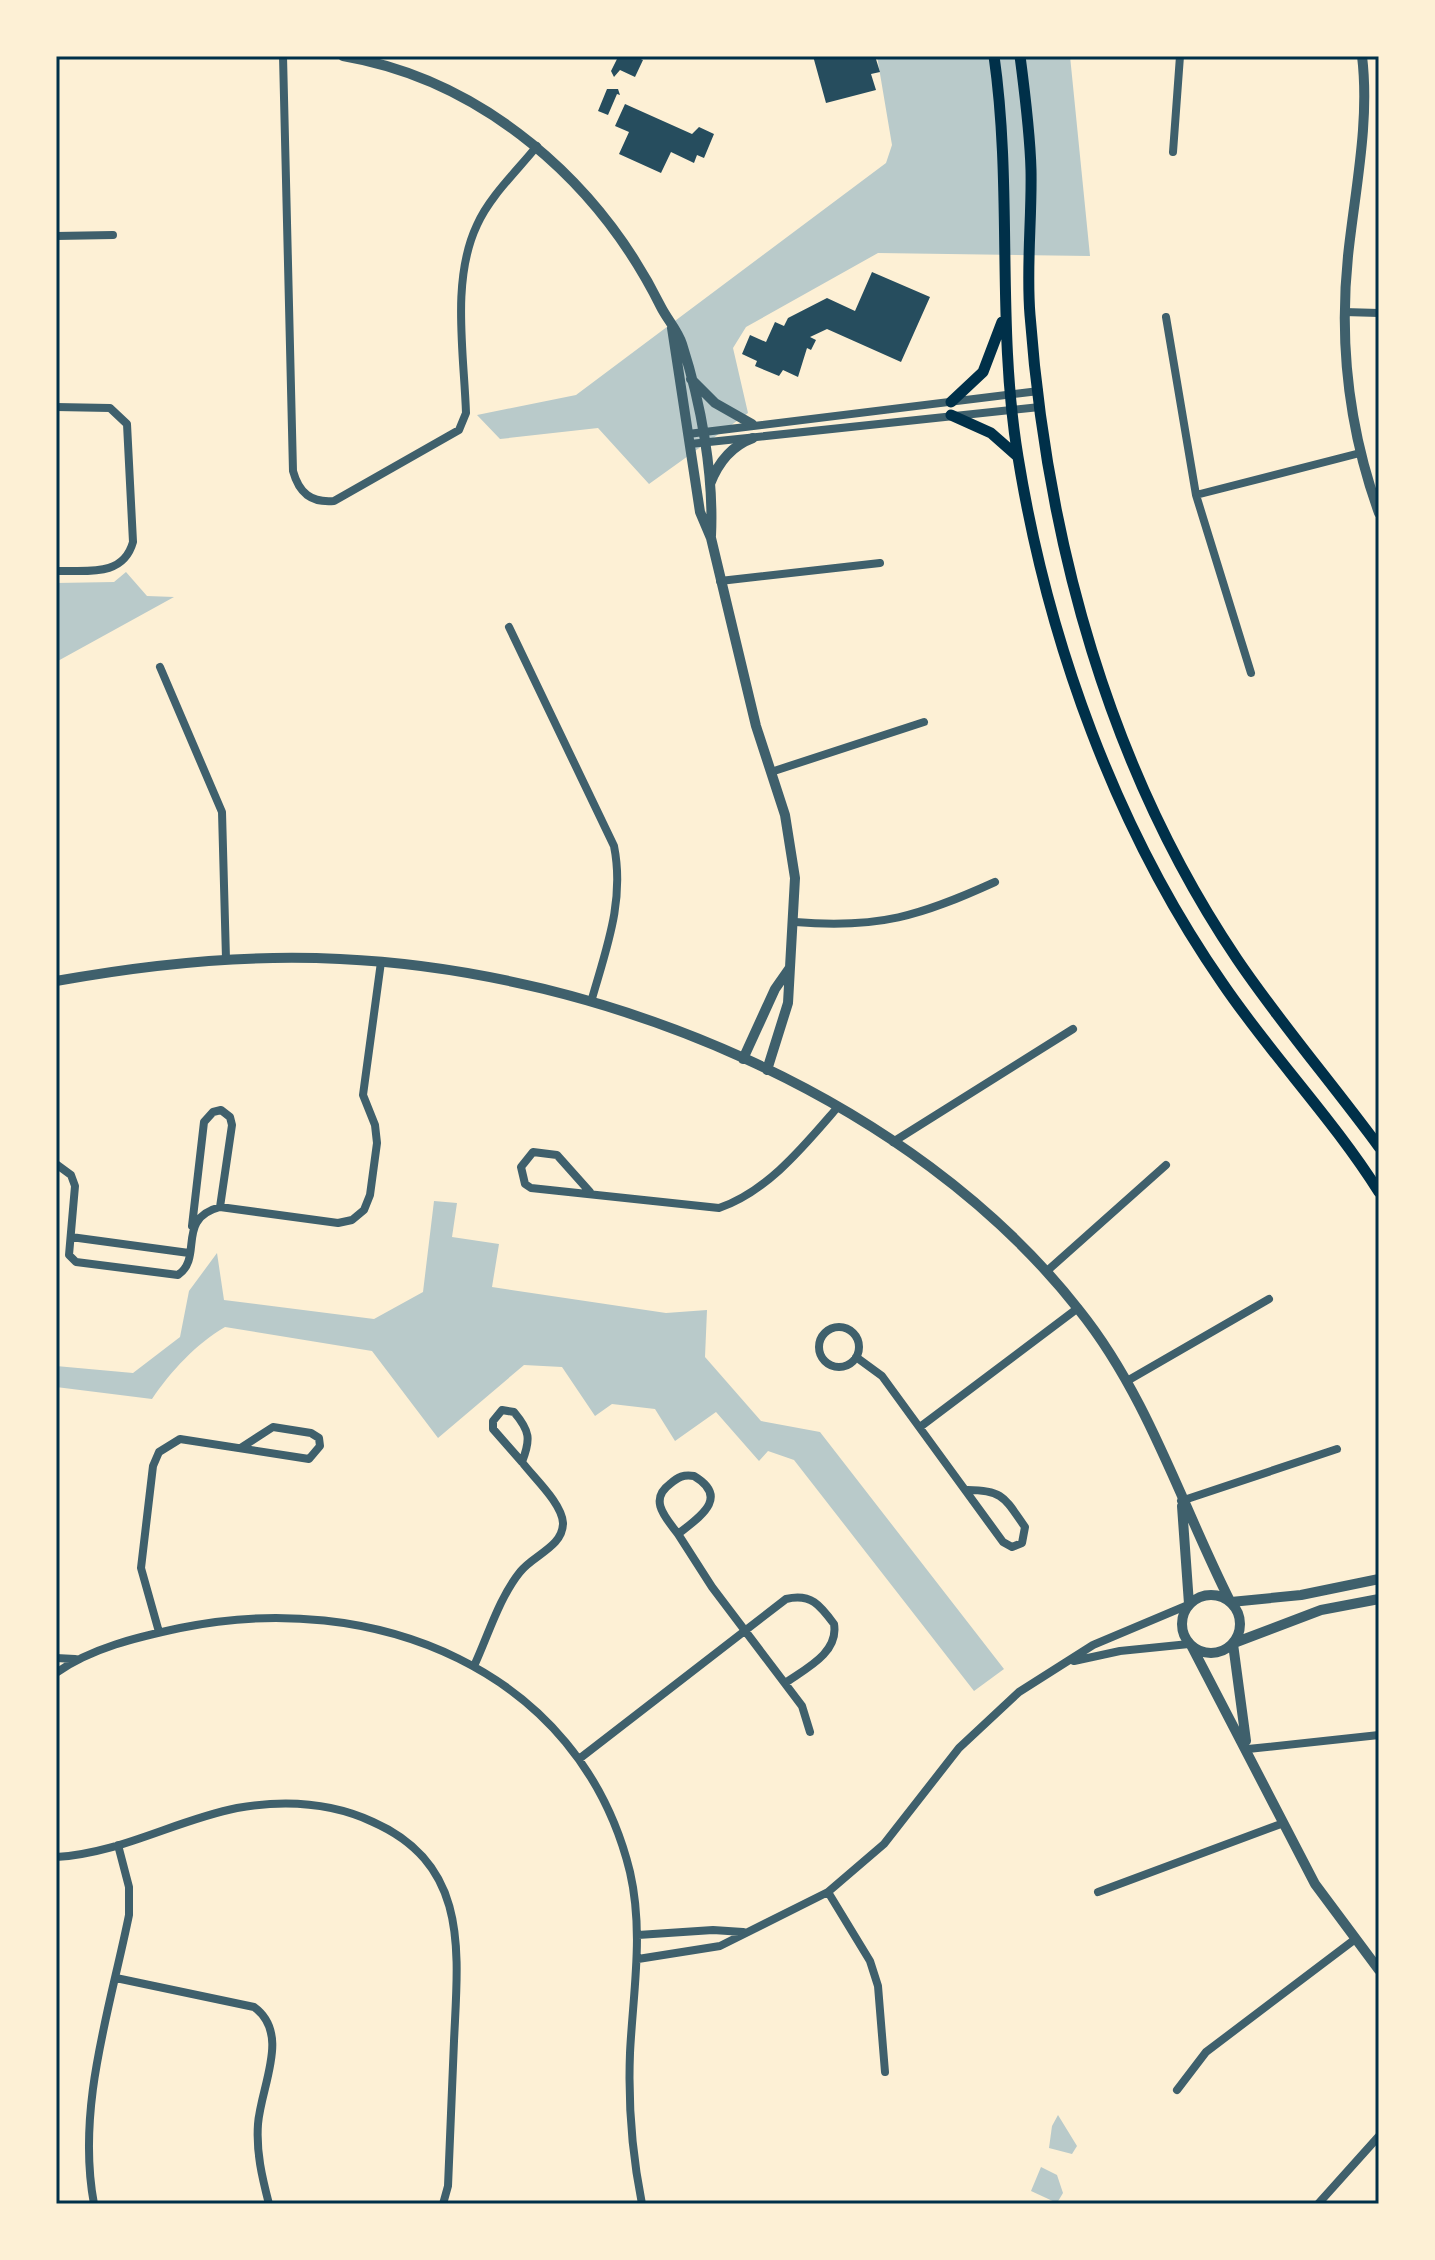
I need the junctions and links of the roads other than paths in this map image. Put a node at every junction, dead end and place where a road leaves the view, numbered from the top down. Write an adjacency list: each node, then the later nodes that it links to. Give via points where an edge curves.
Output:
1 (283, 56): 7 (street, via 293,471 297,484 315,501 334,501 459,430 466,413 463,286 468,248 484,212)
2 (343, 56): 7 (street, via 429,82 495,116)
3 (994, 56): 13 (main road, via 1004,197)
4 (1020, 56): 17 (main road, via 1030,198 1029,313)
5 (1180, 56): 8 (street)
6 (1362, 56): 11 (street, via 1362,135)
7 (537, 146): 15 (street, via 589,196 622,238)
8 (1173, 152)
9 (113, 235): 10 (street)
10 (56, 236)
11 (1344, 312): 12 (street); 28 (street, via 1350,402)
12 (1379, 313)
13 (1004, 314): 18 (main road); 19 (main road, via 983,372)
14 (1166, 317): 31 (street)
15 (675, 338): 16 (street); 27 (street)
16 (690, 378): 24 (street, via 715,403); 25 (street)
17 (1039, 391): 18 (street); 21 (main road)
18 (1010, 395): 19 (street); 22 (main road)
19 (951, 402): 24 (street)
20 (56, 407): 35 (street, via 110,408 127,424 133,542 125,560 111,569)
21 (1040, 407): 22 (street); 54 (main road, via 1059,532 1081,616 1107,697 1155,814 1235,957)
22 (1011, 408): 23 (street); 29 (main road)
23 (951, 415): 26 (street); 29 (main road, via 991,433)
24 (752, 424): 25 (street)
25 (703, 437): 26 (street); 27 (street); 30 (street)
26 (753, 438): 30 (street, via 738,443 727,455)
27 (689, 439): 33 (street, via 700,512)
28 (1360, 453): 31 (street); 32 (street)
29 (1018, 457): 58 (main road, via 1055,623 1083,708 1135,830 1220,981)
30 (709, 487): 33 (street)
31 (1196, 495): 39 (street)
32 (1379, 513)
33 (711, 538): 36 (street)
34 (880, 563): 36 (street)
35 (56, 571)
36 (720, 581): 41 (street)
37 (509, 627): 48 (street, via 614,846 617,909)
38 (160, 667): 44 (street, via 222,812)
39 (1251, 673)
40 (924, 722): 41 (street)
41 (771, 772): 43 (street, via 790,836)
42 (995, 882): 43 (street, via 900,919 864,925)
43 (795, 922): 46 (street)
44 (226, 959): 45 (street); 47 (street, via 138,966)
45 (381, 962): 48 (street, via 487,976); 59 (street, via 363,1095 377,1143 364,1210 338,1223)
46 (789, 969): 50 (street); 51 (street, via 788,1003)
47 (56, 981)
48 (591, 1002): 50 (street)
49 (1073, 1029): 53 (street)
50 (743, 1059): 51 (street)
51 (767, 1070): 52 (street)
52 (837, 1108): 53 (street); 57 (street, via 784,1166 742,1198 719,1208)
53 (893, 1142): 63 (street, via 991,1216)
54 (1379, 1147)
55 (56, 1164): 61 (street, via 71,1175 75,1186)
56 (1166, 1165): 63 (street)
57 (590, 1192): 57 (street, via 531,1188 521,1167 533,1152 557,1155)
58 (1379, 1192)
59 (220, 1207): 60 (street, via 202,1215); 60 (street, via 232,1125 221,1110 204,1122)
60 (191, 1234): 62 (street)
61 (71, 1237): 62 (street); 62 (street, via 69,1255 76,1262 174,1276 183,1272)
62 (189, 1253)
63 (1047, 1271): 65 (street)
64 (1269, 1299): 67 (street)
65 (1078, 1308): 67 (street); 68 (street)
66 (856, 1357): 66 (street, via 844,1366 830,1365 820,1354 820,1339 830,1329 844,1327 859,1343); 68 (street, via 882,1376)
67 (1127, 1381): 73 (street)
68 (920, 1427): 72 (street)
69 (242, 1447): 69 (street, via 273,1427 311,1433 320,1446 309,1459); 79 (street, via 180,1439 159,1452 141,1568)
70 (1337, 1449): 73 (street)
71 (522, 1462): 71 (street, via 529,1430 514,1412 502,1410 493,1429); 86 (street, via 559,1511 561,1533 510,1585)
72 (968, 1490): 72 (street, via 1002,1495 1025,1527 1022,1543 1012,1547 1003,1542)
73 (1181, 1501): 77 (street); 78 (street)
74 (678, 1534): 74 (street, via 707,1511 711,1500 709,1490 694,1476 679,1477 660,1493 658,1504); 80 (street)
75 (1379, 1579): 77 (street)
76 (1379, 1599): 81 (street, via 1321,1610)
77 (1230, 1602): 78 (street, via 1209,1595); 81 (street, via 1240,1622)
78 (1189, 1605): 82 (street, via 1182,1625); 85 (street, via 1093,1645)
79 (159, 1632): 84 (street); 86 (street, via 261,1617 337,1621 388,1632)
80 (747, 1633): 88 (street); 88 (street, via 786,1599 800,1596 820,1606 834,1624 828,1651); 92 (street)
81 (1233, 1643): 82 (street, via 1212,1653); 91 (street)
82 (1190, 1644): 85 (street); 91 (street)
83 (56, 1658): 84 (street)
84 (76, 1659): 87 (street)
85 (1070, 1662): 96 (street, via 996,1710 959,1748 884,1844)
86 (474, 1666): 92 (street, via 518,1694)
87 (56, 1673)
88 (785, 1683): 89 (street, via 802,1706)
89 (810, 1732)
90 (1379, 1735): 91 (street)
91 (1248, 1749): 93 (street)
92 (579, 1759): 99 (street, via 617,1829 630,1874)
93 (1281, 1824): 97 (street); 100 (street)
94 (118, 1845): 95 (street); 103 (street, via 129,1887 129,1915); 109 (street, via 234,1809 271,1803 344,1811 391,1829 413,1846 446,1893 457,1939 448,2186)
95 (56, 1857)
96 (828, 1892): 98 (street); 104 (street, via 870,1961 878,1986)
97 (1098, 1892)
98 (743, 1932): 99 (street); 101 (street, via 720,1946)
99 (638, 1935): 101 (street)
100 (1354, 1940): 102 (street); 105 (street, via 1206,2052)
101 (638, 1959): 110 (street, via 629,2083)
102 (1379, 1970)
103 (116, 1978): 107 (street, via 88,2136); 108 (street, via 254,2007 267,2016 274,2038 257,2151)
104 (885, 2072)
105 (1177, 2090)
106 (1379, 2136): 111 (street)
107 (94, 2204)
108 (269, 2204)
109 (443, 2204)
110 (642, 2204)
111 (1318, 2204)

